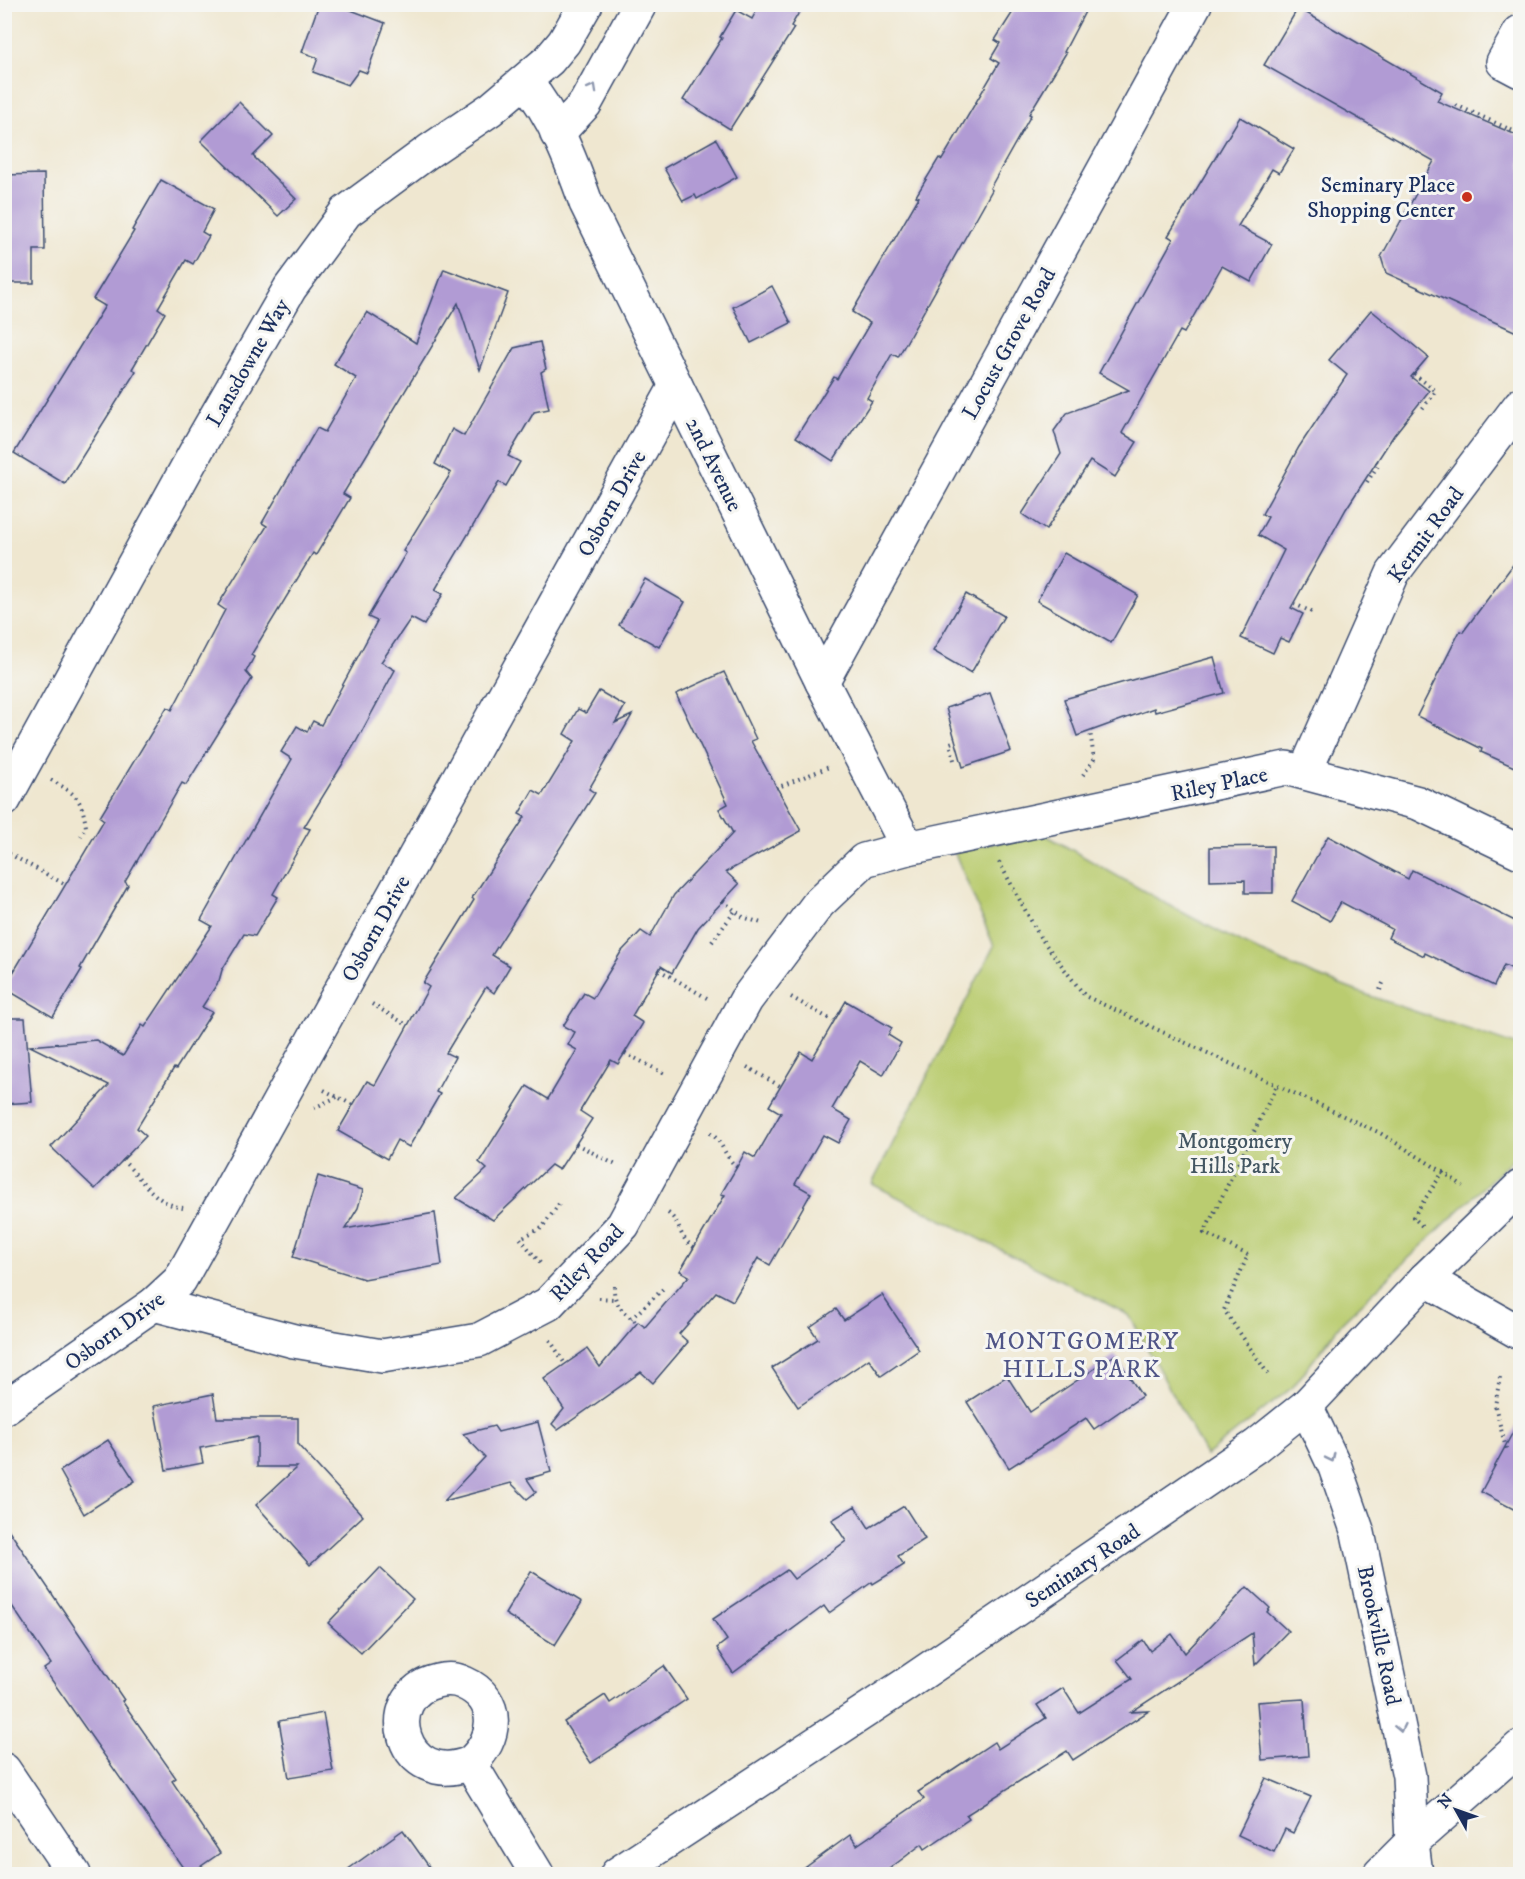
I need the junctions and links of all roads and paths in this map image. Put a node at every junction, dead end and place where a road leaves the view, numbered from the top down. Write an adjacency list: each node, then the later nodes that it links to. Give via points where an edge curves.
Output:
1 (585, 4): 6 (street, Lansdowne Way, via 564,42)
2 (640, 4): 8 (street, one-way to 2, via 585,104)
3 (1195, 4): 18 (street, Locust Grove Road)
4 (1521, 32): 5 (street, via 1503,62)
5 (1521, 71)
6 (525, 81): 8 (street, 2nd Avenue, via 542,102); 23 (street, Lansdowne Way, via 346,212 290,288)
7 (1456, 105): 9 (path)
8 (557, 134): 11 (street, 2nd Avenue, via 586,203)
9 (1521, 134)
10 (1414, 374): 13 (path, via 1436,392)
11 (676, 386): 18 (street, 2nd Avenue); 42 (street, Osborn Drive)
12 (1521, 405): 25 (street, Kermit Road, via 1393,573)
13 (1422, 409)
14 (1376, 461): 15 (path, via 1379,464)
15 (1367, 482)
16 (1294, 604): 17 (path)
17 (1312, 612)
18 (822, 682): 21 (street, 2nd Avenue)
19 (1090, 731): 24 (path, via 1095,751)
20 (956, 741): 22 (path, via 950,743)
21 (858, 751): 26 (path, via 819,772); 30 (street, 2nd Avenue)
22 (954, 760)
23 (24, 765): 27 (street, Lansdowne Way); 29 (path, via 75,794 83,807 87,827)
24 (1087, 771)
25 (1305, 772): 28 (street, Riley Place, via 1287,768); 32 (street, Riley Place, via 1418,803)
26 (776, 788)
27 (4, 800)
28 (985, 832): 30 (street, Riley Place); 49 (path, via 1040,937 1085,996)
29 (81, 836)
30 (908, 848): 37 (street, Riley Road, via 864,860 819,903)
31 (4, 851): 33 (path)
32 (1521, 852)
33 (66, 885)
34 (723, 901): 35 (path)
35 (735, 911): 36 (path); 37 (path, via 768,925)
36 (711, 942)
37 (789, 943): 44 (street, Riley Road)
38 (4, 970): 39 (path, via 10,966)
39 (15, 970)
40 (659, 970): 44 (path)
41 (1384, 981): 43 (path)
42 (342, 987): 47 (path); 58 (street, Osborn Drive)
43 (1380, 990)
44 (737, 1016): 50 (street, Riley Road)
45 (825, 1017): 46 (path)
46 (833, 1021)
47 (407, 1025)
48 (625, 1053): 50 (path)
49 (1277, 1085): 53 (path, via 1380,1133); 69 (path, via 1203,1233 1248,1255 1224,1310)
50 (697, 1091): 56 (street, Riley Road)
51 (576, 1144): 56 (path)
52 (122, 1160): 58 (path, via 165,1204)
53 (1443, 1172): 54 (path); 59 (path, via 1413,1217)
54 (1463, 1186)
55 (1521, 1187): 62 (street, Seminary Road)
56 (643, 1188): 61 (path, via 674,1217 682,1238); 65 (street, Riley Road, via 623,1225 548,1304 479,1340 382,1356 294,1341)
57 (561, 1201): 60 (path, via 542,1228)
58 (214, 1219): 65 (street, Osborn Drive, via 180,1280)
59 (1422, 1226)
60 (520, 1238)
61 (694, 1247)
62 (1425, 1279): 68 (street); 71 (street, Seminary Road)
63 (610, 1281): 66 (path, via 613,1299)
64 (663, 1289): 66 (path)
65 (154, 1304): 72 (street, Osborn Drive)
66 (631, 1319): 67 (path)
67 (636, 1323)
68 (1521, 1333)
69 (1268, 1374)
70 (1500, 1377): 73 (path, via 1495,1406)
71 (1306, 1406): 77 (street, Brookville Road, one-way to 77, via 1335,1467 1358,1533 1407,1766); 80 (street, Seminary Road, via 1256,1446 1114,1544)
72 (4, 1408)
73 (1507, 1452)
74 (1521, 1747): 77 (street)
75 (470, 1763): 79 (street)
76 (4, 1770): 78 (street)
77 (1412, 1842): 81 (street); 82 (street, Brookville Road)
78 (74, 1875)
79 (537, 1875)
80 (617, 1875)
81 (1380, 1875)
82 (1416, 1875)

